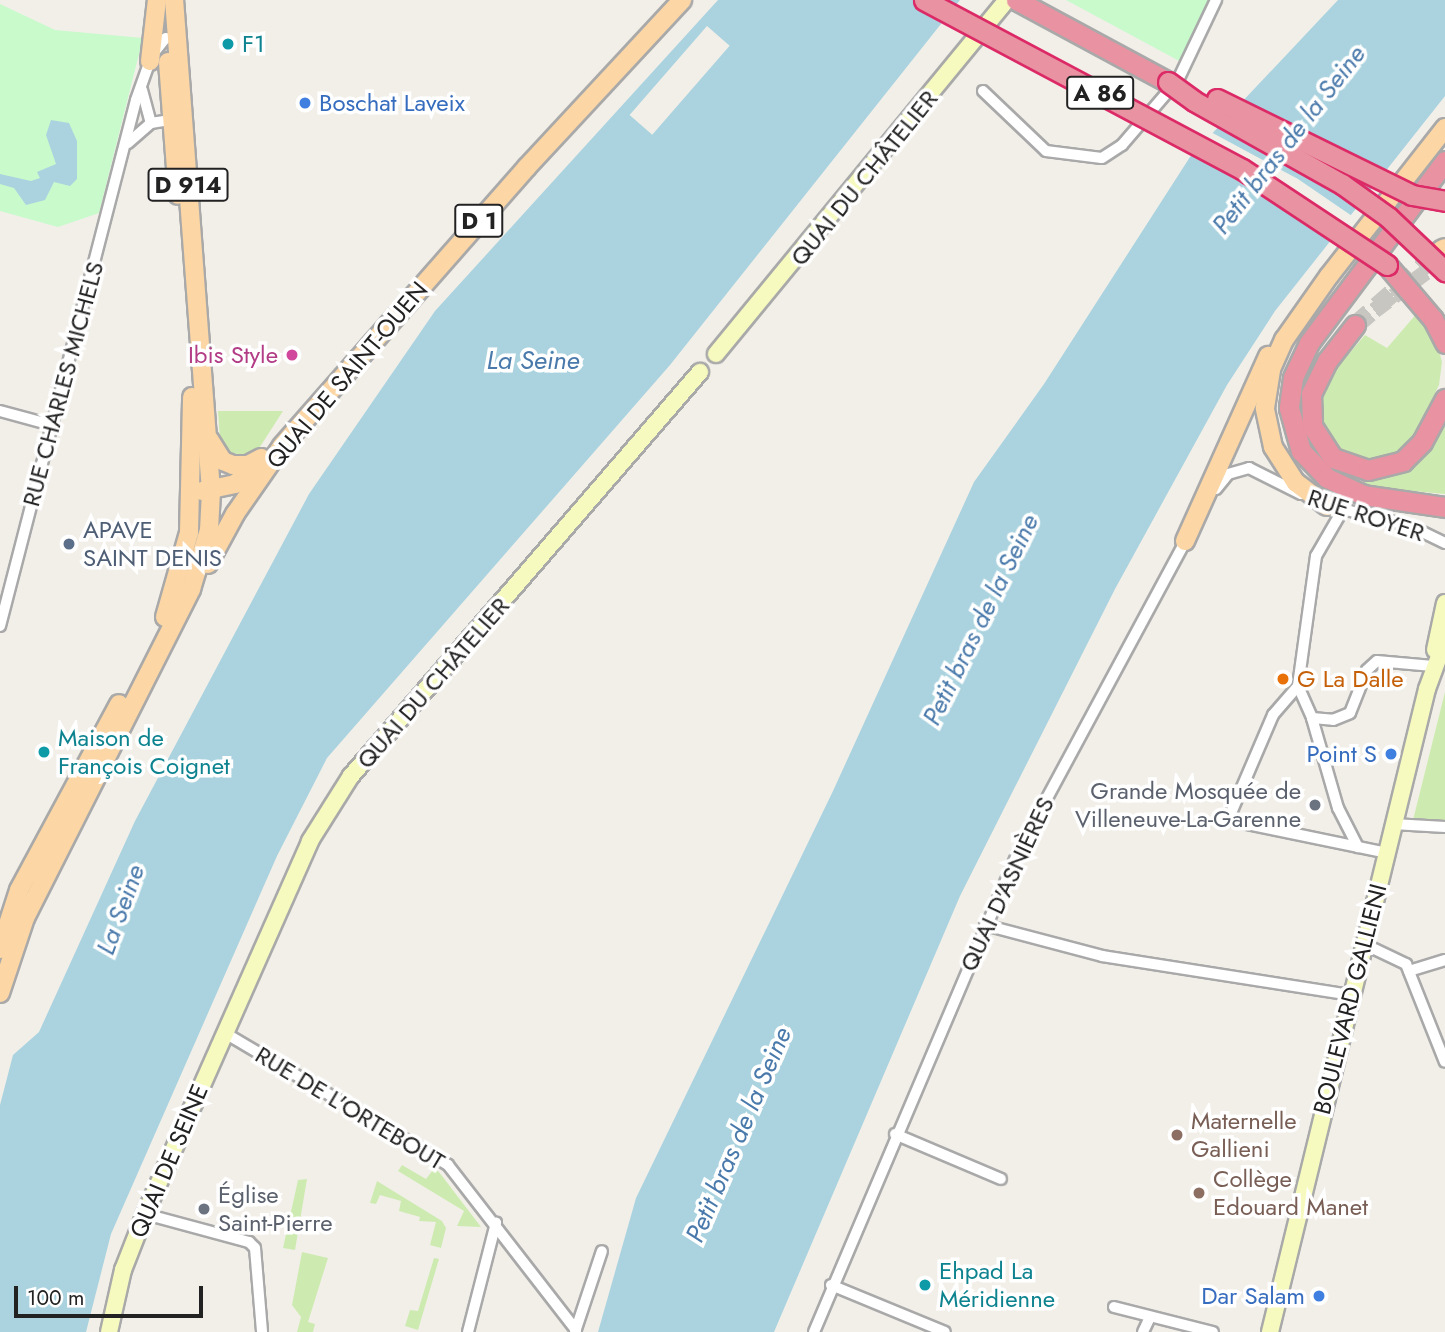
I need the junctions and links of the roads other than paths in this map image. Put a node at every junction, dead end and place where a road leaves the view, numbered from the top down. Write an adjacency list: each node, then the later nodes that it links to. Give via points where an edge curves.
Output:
1 (157, 0): 10 (main road)
2 (164, 0): 9 (main road, D 914)
3 (174, 0): 14 (main road, D 914)
4 (682, 0): 32 (main road, QUAI DE SAINT-OUEN / D 1, via 518,177)
5 (924, 0): 20 (highway, A 86, bridge, via 1242,169 1297,201)
6 (1007, 0): 26 (street, QUAI DU CHÂTELIER)
7 (1016, 0): 11 (highway, A 86)
8 (1216, 0): 13 (street, via 1178,80 1122,145 1102,158 1046,151)
9 (166, 38): 10 (street, RUE CHARLES MICHELS); 14 (main road, D 914)
10 (150, 61): 12 (street, RUE CHARLES MICHELS)
11 (1168, 82): 19 (highway, bridge, via 1207,93 1412,195); 21 (highway, A 86, bridge, via 1194,102 1342,184 1388,217)
12 (142, 90): 15 (street); 17 (street, RUE CHARLES MICHELS)
13 (983, 91)
14 (180, 119): 15 (street); 31 (main road, D 914); 34 (main road, D 914, via 192,370)
15 (151, 123): 17 (street)
16 (1445, 128): 22 (main road)
17 (128, 143): 30 (street, RUE CHARLES MICHELS)
18 (1445, 160): 36 (highway, via 1326,318 1298,366 1289,408 1295,439 1309,461 1336,484 1378,499)
19 (1445, 201)
20 (1387, 265): 23 (highway, A 86); 25 (highway, via 1433,319)
21 (1445, 271)
22 (1329, 276): 37 (main road, via 1275,357 1265,408 1278,460 1296,483); 41 (main road, via 1295,313 1263,364)
23 (1445, 314)
24 (1355, 325): 28 (highway, via 1323,368 1311,394 1314,433 1333,458 1368,470 1404,461 1422,442)
25 (1445, 343)
26 (716, 354)
27 (700, 372): 61 (street, QUAI DU CHÂTELIER, via 351,776 310,841 267,947)
28 (1445, 399)
29 (0, 411): 30 (street)
30 (52, 425): 45 (street, RUE CHARLES MICHELS)
31 (208, 437): 32 (main road, via 223,461 237,466 248,465); 35 (main road, D 914)
32 (282, 446): 35 (main road, D 1, via 250,474); 40 (main road, QUAI DE SAINT-OUEN / D 1)
33 (1249, 468): 37 (street, RUE ROYER); 41 (street, QUAI D'ASNIÈRES, via 1223,477)
34 (192, 491): 35 (main road, D 1); 38 (main road, D 914)
35 (211, 491): 39 (main road, D 914)
36 (1445, 507)
37 (1335, 509): 42 (street, RUE ROYER, via 1410,526); 48 (street, via 1316,556)
38 (191, 512): 39 (main road); 56 (main road, D 914, via 185,558 172,602 19,890)
39 (211, 513): 40 (main road); 43 (main road, D 914)
40 (235, 514): 43 (main road, QUAI DE SAINT-OUEN, via 208,565)
41 (1185, 541): 54 (street, QUAI D'ASNIÈRES, via 1018,852)
42 (1445, 543)
43 (199, 569): 59 (main road, QUAI DE SAINT-OUEN / D 914, via 25,918)
44 (1445, 603): 47 (street, BOULEVARD GALLIENI)
45 (0, 625)
46 (1445, 640): 47 (street, BOULEVARD GALLIENI)
47 (1433, 666): 49 (street, via 1377,660 1367,670 1350,713 1333,720); 50 (street, BOULEVARD GALLIENI)
48 (1298, 686): 49 (street); 52 (street, via 1273,715 1228,820)
49 (1312, 718): 52 (street, via 1338,808)
50 (1394, 824): 51 (street); 53 (street, BOULEVARD GALLIENI)
51 (1445, 827)
52 (1358, 847): 53 (street)
53 (1387, 853): 55 (street, BOULEVARD GALLIENI)
54 (985, 925): 60 (street, via 1090,953); 63 (street, QUAI D'ASNIÈRES)
55 (1364, 944): 58 (street, via 1400,958); 60 (street, BOULEVARD GALLIENI)
56 (0, 948)
57 (1445, 960): 58 (street)
58 (1409, 971): 62 (street)
59 (0, 991)
60 (1350, 995): 79 (street, BOULEVARD GALLIENI)
61 (225, 1033): 65 (street, QUAI DE SEINE); 66 (street, RUE DE L'ORTEBOUT, via 448,1165)
62 (1445, 1062)
63 (895, 1134): 64 (street); 68 (street, QUAI D'ASNIÈRES)
64 (1001, 1179)
65 (145, 1214): 72 (street, QUAI DE SEINE, via 123,1270); 73 (street, via 249,1242 255,1248)
66 (496, 1223): 71 (street, RUE DE L'ORTEBOUT); 74 (street)
67 (602, 1251): 71 (street)
68 (831, 1285): 75 (street, QUAI D'ASNIÈRES); 76 (street)
69 (1114, 1307): 70 (street)
70 (1149, 1319): 77 (street); 78 (street)
71 (576, 1331)
72 (109, 1332)
73 (261, 1332)
74 (468, 1332)
75 (814, 1332)
76 (945, 1332)
77 (1143, 1332)
78 (1213, 1332)
79 (1270, 1332)

